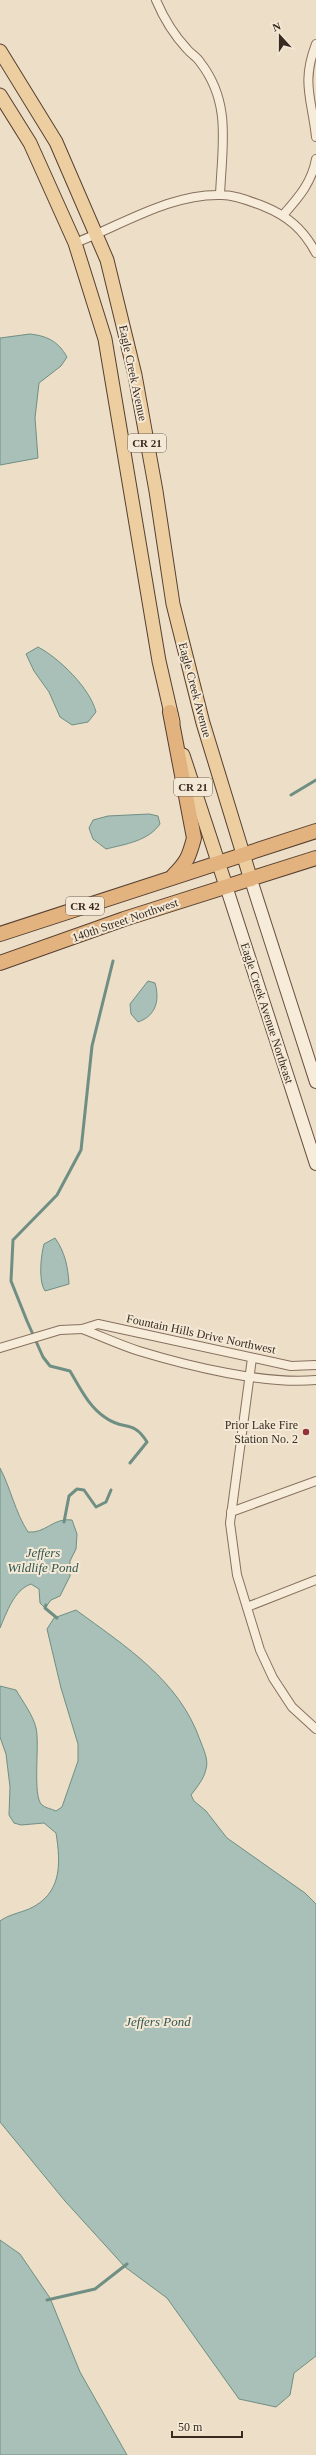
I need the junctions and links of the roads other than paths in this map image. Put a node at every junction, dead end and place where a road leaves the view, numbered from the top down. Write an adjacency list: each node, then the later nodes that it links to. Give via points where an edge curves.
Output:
1 (156, 0): 7 (street, via 175,35 200,61 217,89 224,117)
2 (316, 44): 5 (street, via 309,66 307,89)
3 (0, 51): 9 (main road, Eagle Creek Avenue / CR 21, via 56,142)
4 (0, 95): 10 (main road, Eagle Creek Avenue / CR 21, via 30,143)
5 (316, 137)
6 (316, 159): 8 (street, via 313,174 300,196)
7 (220, 195): 8 (street, via 242,198); 9 (street, via 201,195 154,209)
8 (284, 214): 11 (street)
9 (96, 235): 10 (street); 14 (main road, Eagle Creek Avenue / CR 21, via 107,260 135,375 173,604 203,723)
10 (75, 243): 12 (main road, Eagle Creek Avenue / CR 21, via 105,339 159,661)
11 (316, 253)
12 (170, 712): 16 (main road, Eagle Creek Avenue / CR 21); 17 (highway, via 194,838 192,852 185,864)
13 (316, 831): 14 (highway, CR 42)
14 (243, 854): 16 (highway, CR 42); 18 (main road, Eagle Creek Avenue Northeast / CR 21)
15 (316, 858): 18 (highway, CR 42)
16 (218, 862): 17 (highway, CR 42); 19 (main road, Eagle Creek Avenue Northeast / CR 21)
17 (171, 877): 20 (highway, CR 42)
18 (251, 880): 19 (highway, 140th Street Northwest / CR 42); 22 (main road, Eagle Creek Avenue Northeast / CR 21)
19 (226, 886): 21 (highway, 140th Street Northwest / CR 42); 23 (main road, Eagle Creek Avenue Northeast / CR 21)
20 (0, 934)
21 (0, 963)
22 (316, 1082)
23 (316, 1164)
24 (82, 1328): 25 (street, Fountain Hills Drive Northwest, via 60,1330); 26 (street, Fountain Hills Drive Northwest, via 98,1324); 28 (street, Fountain Hills Drive Northwest, via 138,1351)
25 (0, 1348)
26 (252, 1358): 27 (street, Fountain Hills Drive Northwest, via 291,1366); 28 (street)
27 (316, 1365)
28 (251, 1376): 29 (street, Fountain Hills Drive Northwest); 31 (street)
29 (316, 1380)
30 (316, 1481): 31 (street)
31 (231, 1512): 33 (street, via 230,1524 237,1575)
32 (316, 1580): 33 (street)
33 (247, 1607): 34 (street, via 260,1650 273,1678 292,1707)
34 (316, 1728)

